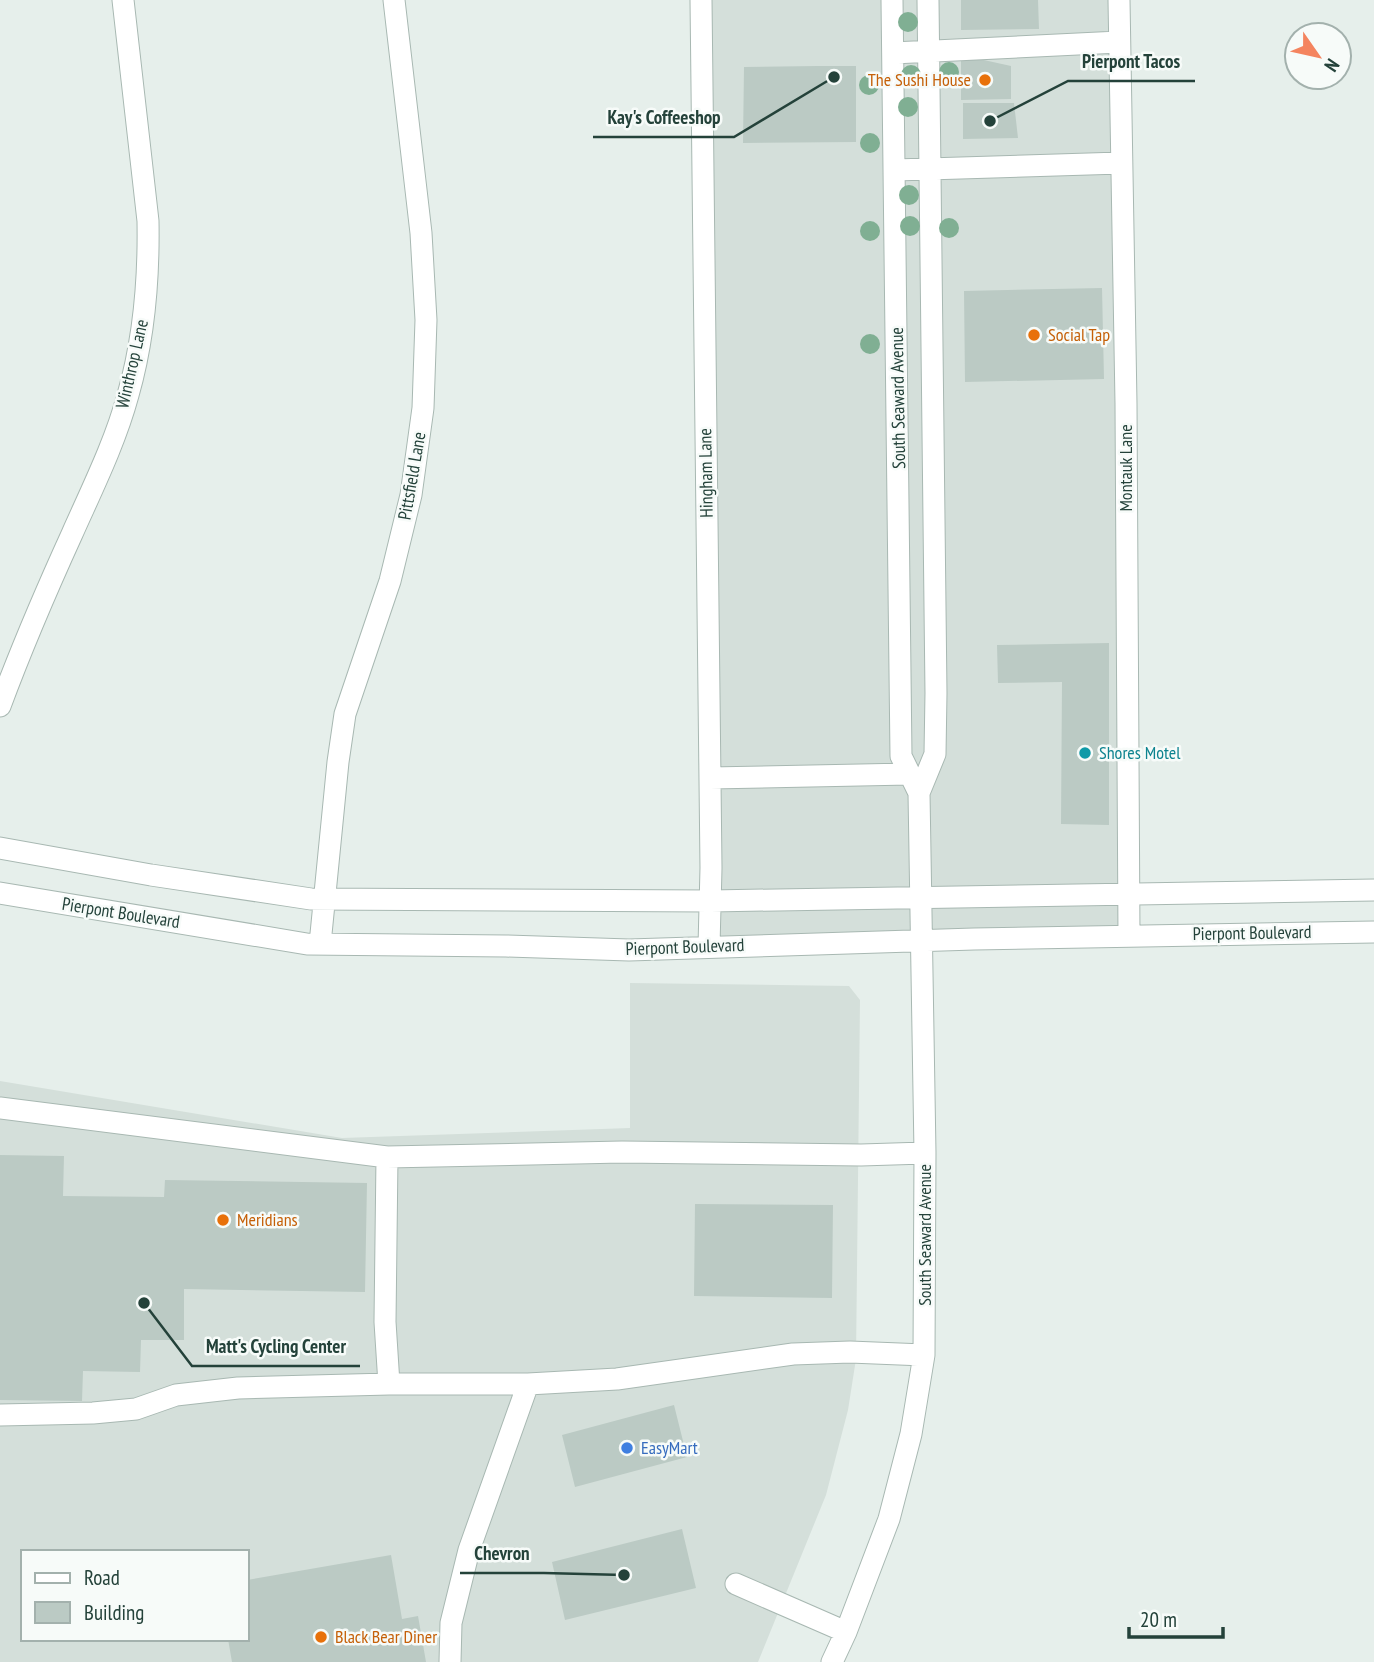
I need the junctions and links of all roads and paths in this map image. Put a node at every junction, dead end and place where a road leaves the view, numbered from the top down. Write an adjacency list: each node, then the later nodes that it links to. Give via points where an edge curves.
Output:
1 (124, 0): 21 (street, Winthrop Lane, via 148,221 144,323 128,396 103,465 28,631)
2 (394, 0): 29 (street, Pittsfield Lane, via 421,233 426,320 423,408 411,495 390,581 345,714)
3 (701, 0): 22 (street, Hingham Lane)
4 (892, 0): 9 (street, South Seaward Avenue)
5 (928, 0): 8 (street, South Seaward Avenue)
6 (1119, 0): 7 (street, Montauk Lane)
7 (1119, 42): 8 (street); 10 (street, Montauk Lane)
8 (929, 49): 9 (street); 11 (street, South Seaward Avenue)
9 (893, 52): 12 (street, South Seaward Avenue)
10 (1121, 163): 11 (street); 27 (street, Montauk Lane)
11 (929, 169): 12 (street); 14 (street, South Seaward Avenue)
12 (895, 170): 13 (street, South Seaward Avenue)
13 (896, 258): 14 (street); 15 (street, South Seaward Avenue)
14 (930, 258): 16 (street, South Seaward Avenue)
15 (896, 315): 16 (street); 17 (street, South Seaward Avenue)
16 (931, 315): 18 (street, South Seaward Avenue)
17 (899, 404): 18 (street); 20 (street, South Seaward Avenue)
18 (933, 404): 19 (street, South Seaward Avenue)
19 (936, 693): 20 (street); 23 (street, South Seaward Avenue, via 935,754)
20 (901, 694): 23 (street, South Seaward Avenue, via 901,756)
21 (0, 706)
22 (710, 778): 23 (street); 30 (street, Hingham Lane)
23 (914, 784): 28 (street, South Seaward Avenue)
24 (0, 848): 29 (street)
25 (1374, 890): 27 (street)
26 (0, 892): 34 (street, Pierpont Boulevard)
27 (1130, 893): 28 (street); 32 (street, Montauk Lane)
28 (921, 897): 30 (street); 33 (street, South Seaward Avenue)
29 (324, 899): 30 (street); 34 (street, Pittsfield Lane)
30 (711, 901): 35 (street, Hingham Lane)
31 (1374, 932): 32 (street, Pierpont Boulevard)
32 (1129, 936): 33 (street, Pierpont Boulevard)
33 (922, 942): 35 (street, Pierpont Boulevard); 37 (street, South Seaward Avenue)
34 (320, 944): 35 (street, Pierpont Boulevard, via 629,950)
35 (709, 946)
36 (0, 1108): 38 (street)
37 (925, 1153): 38 (street); 39 (street, South Seaward Avenue)
38 (387, 1157): 40 (street)
39 (924, 1356): 41 (street, via 793,1354 617,1379); 44 (street, South Seaward Avenue, via 911,1434 888,1519)
40 (389, 1384): 41 (street); 42 (street, via 238,1388 176,1395 136,1409)
41 (528, 1384): 45 (street, via 468,1550 451,1623)
42 (0, 1415)
43 (736, 1584): 44 (street)
44 (846, 1632): 46 (street, South Seaward Avenue)
45 (450, 1662)
46 (832, 1662)

